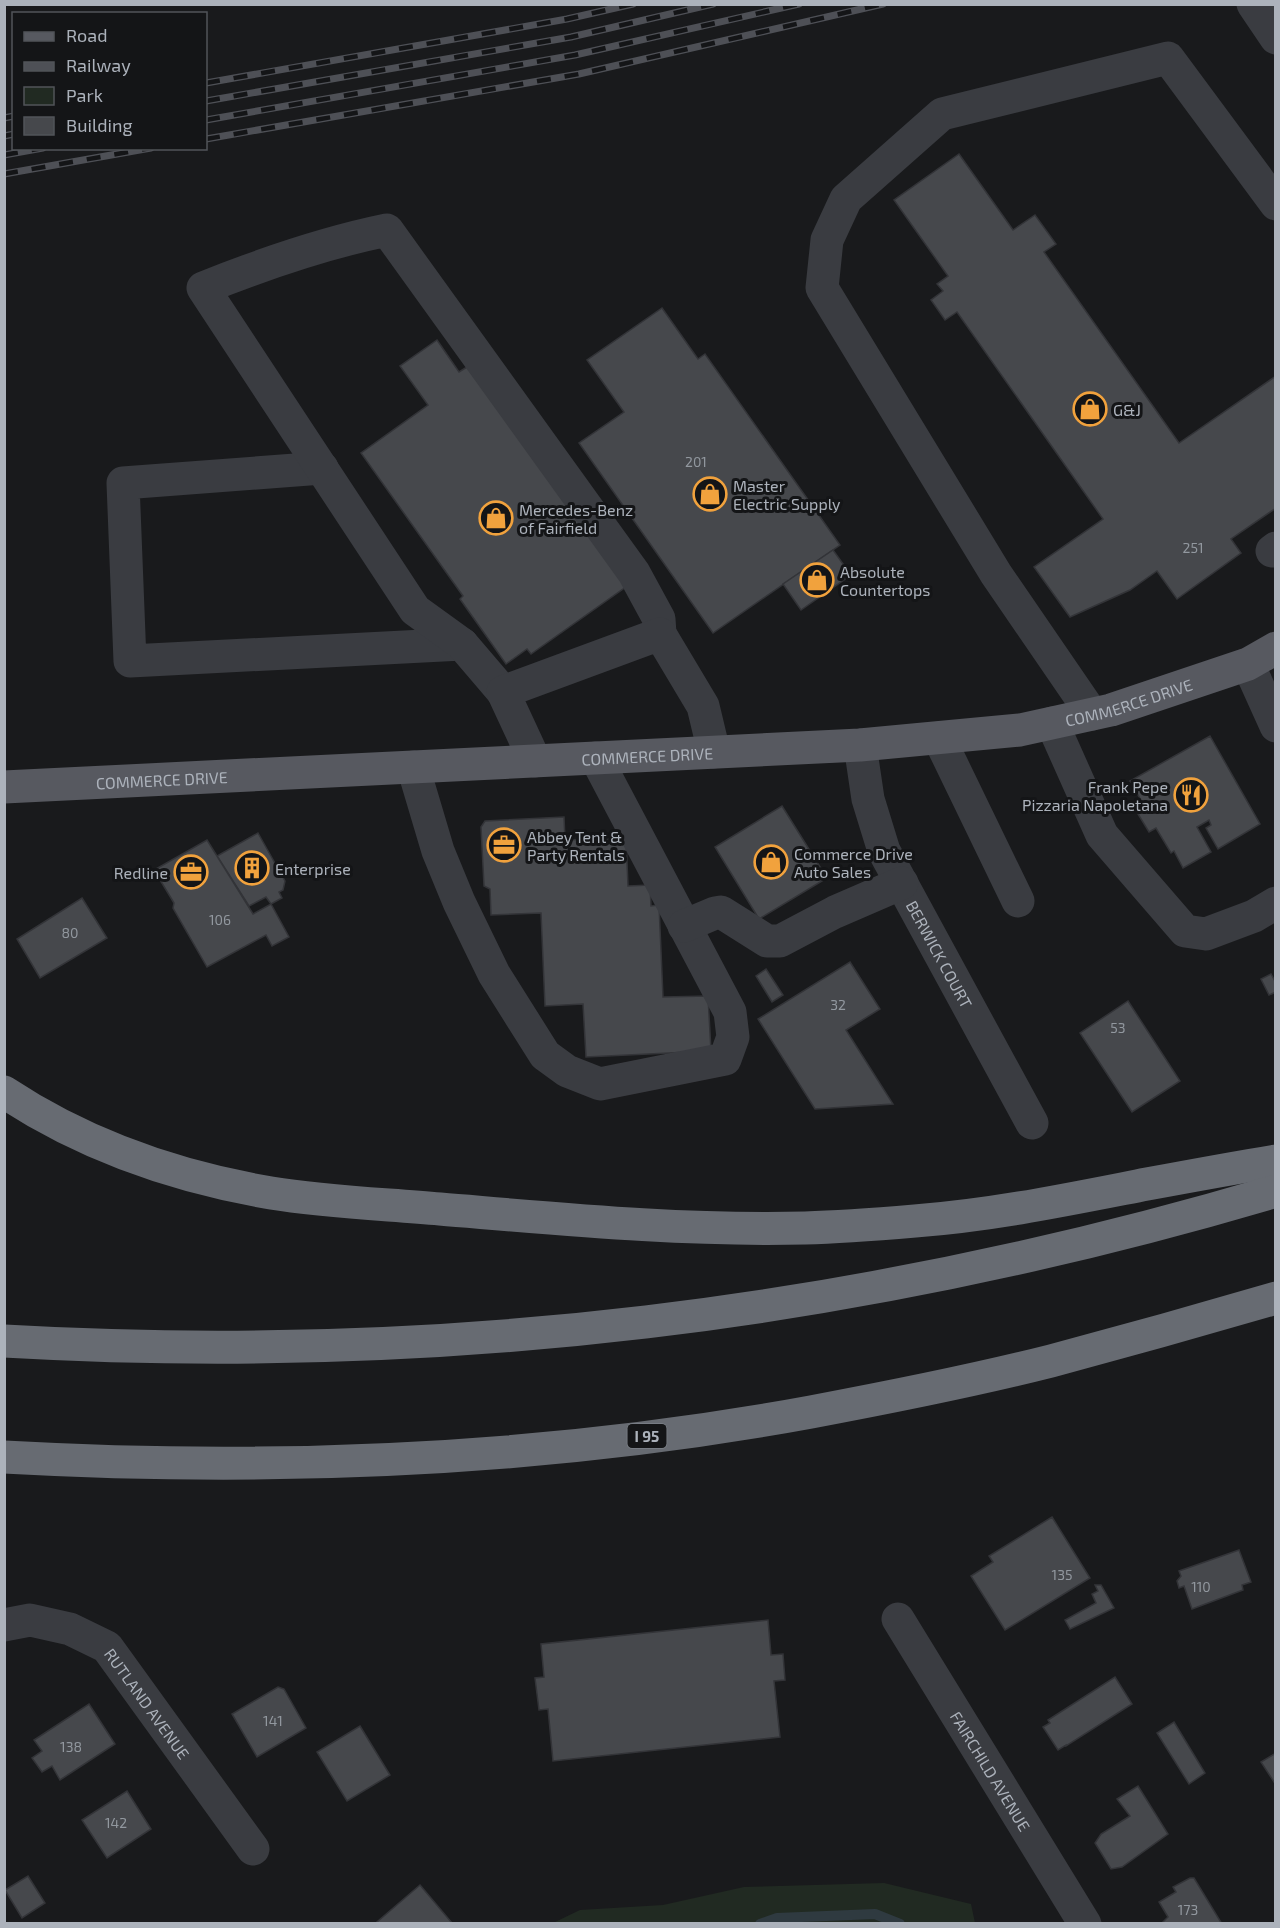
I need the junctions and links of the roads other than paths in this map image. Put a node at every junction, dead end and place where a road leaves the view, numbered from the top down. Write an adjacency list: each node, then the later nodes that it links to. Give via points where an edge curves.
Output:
1 (1252, 4): 2 (street)
2 (1275, 38)
3 (1275, 204): 10 (street, via 1168,58 942,114 846,199 827,240 822,288 996,574)
4 (322, 468): 5 (street, via 203,288 246,271 387,230 634,573 658,619); 6 (street, via 415,610); 6 (street, via 123,483 130,661)
5 (660, 634): 9 (street); 15 (street, via 703,706)
6 (462, 644): 9 (street)
7 (1275, 648): 8 (main road, COMMERCE DRIVE)
8 (1248, 664): 10 (main road, COMMERCE DRIVE); 12 (street)
9 (503, 692): 17 (street)
10 (1092, 714): 11 (main road, COMMERCE DRIVE)
11 (1052, 723): 13 (main road, COMMERCE DRIVE); 22 (street, via 1102,835 1185,931 1206,934 1254,916)
12 (1275, 726)
13 (939, 738): 14 (main road, COMMERCE DRIVE); 21 (street)
14 (860, 745): 15 (main road, COMMERCE DRIVE); 20 (street, BERWICK COURT, via 868,799 884,851)
15 (714, 752): 16 (main road, COMMERCE DRIVE)
16 (596, 758): 17 (main road, COMMERCE DRIVE); 23 (street)
17 (535, 761): 18 (main road, COMMERCE DRIVE)
18 (413, 767): 19 (main road, COMMERCE DRIVE); 23 (street, via 438,851 494,974 545,1055 567,1071 600,1084 725,1059 733,1036 730,1012)
19 (4, 787)
20 (902, 883): 23 (street, via 780,942 767,941 721,912); 25 (street, BERWICK COURT)
21 (1018, 901)
22 (1275, 903)
23 (684, 926)
24 (4, 1092): 26 (highway, via 105,1146 219,1183 332,1200 587,1221 804,1228 919,1221 1031,1207)
25 (1032, 1122)
26 (1275, 1161)
27 (1275, 1191): 29 (highway, via 1160,1224 927,1279 686,1318 568,1332 327,1347 208,1349)
28 (1275, 1298): 32 (highway, I 95, via 1048,1362 809,1413 689,1431 424,1458 204,1464)
29 (4, 1341)
30 (4, 1457): 32 (highway, I 95)
31 (4, 1462): 32 (highway)
32 (83, 1462)
33 (897, 1619): 36 (street, FAIRCHILD AVENUE)
34 (4, 1625): 35 (street, RUTLAND AVENUE, via 30,1620 70,1629 107,1647)
35 (253, 1849)
36 (1085, 1923)

